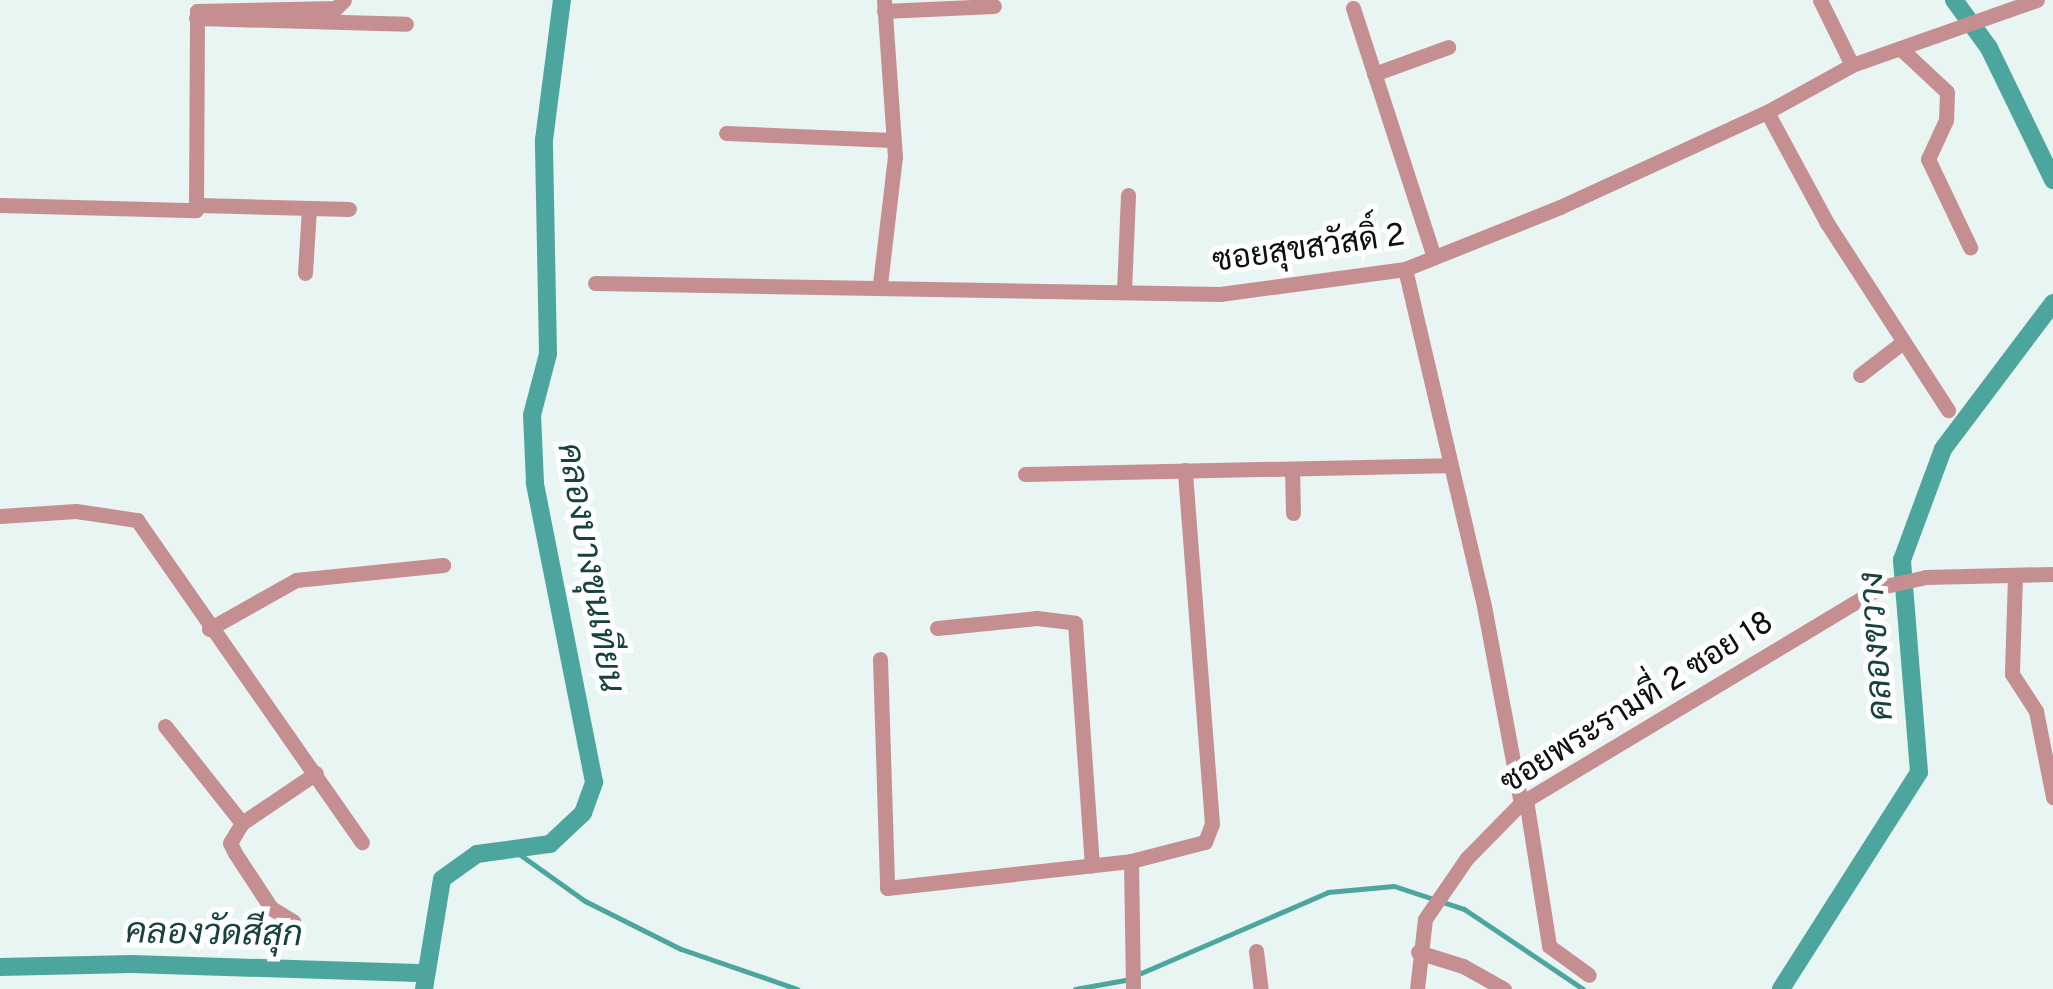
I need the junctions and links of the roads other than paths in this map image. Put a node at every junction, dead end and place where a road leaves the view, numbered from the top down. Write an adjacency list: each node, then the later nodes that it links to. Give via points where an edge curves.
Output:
1 (344, 0): 7 (street, via 336,8 202,7)
2 (1820, 0): 11 (street)
3 (2037, 0): 10 (street, ซอยสุขสวัสดิ์ 2)
4 (884, 6): 5 (street); 15 (street)
5 (994, 6)
6 (1353, 8): 12 (street)
7 (196, 18): 8 (street); 17 (street)
8 (406, 24)
9 (1448, 48): 12 (street)
10 (1900, 48): 11 (street, ซอยสุขสวัสดิ์ 2); 21 (street, via 1947,92 1946,120 1928,159)
11 (1852, 65): 13 (street, ซอยสุขสวัสดิ์ 2)
12 (1374, 74): 22 (street)
13 (1767, 112): 22 (street, ซอยสุขสวัสดิ์ 2); 28 (street)
14 (726, 133): 15 (street)
15 (892, 140): 26 (street)
16 (1128, 195): 27 (street)
17 (198, 205): 18 (street, via 191,213); 19 (street)
18 (0, 206)
19 (309, 208): 20 (street); 24 (street)
20 (349, 209)
21 (1970, 247)
22 (1434, 258): 23 (street, ซอยสุขสวัสดิ์ 2)
23 (1405, 269): 27 (street, ซอยสุขสวัสดิ์ 2, via 1220,294); 31 (street)
24 (305, 273)
25 (595, 283): 26 (street, ซอยสุขสวัสดิ์ 2)
26 (880, 284): 27 (street, ซอยสุขสวัสดิ์ 2)
27 (1124, 291)
28 (1903, 342): 29 (street); 30 (street)
29 (1860, 375)
30 (1948, 410)
31 (1446, 465): 32 (street); 46 (street, via 1484,606)
32 (1292, 469): 33 (street); 35 (street)
33 (1185, 470): 34 (street); 49 (street, via 1211,834 1205,842)
34 (1025, 474)
35 (1293, 513)
36 (0, 516): 41 (street, via 76,511 137,520)
37 (443, 566): 41 (street, via 296,580)
38 (2053, 574): 39 (street, ซอยพระรามที่ 2 ซอย 18)
39 (2015, 576): 45 (street, via 2012,674 2036,711); 46 (street, ซอยพระรามที่ 2 ซอย 18, via 1926,577 1881,587)
40 (937, 628): 50 (street, via 1037,618 1076,623)
41 (209, 629): 44 (street)
42 (880, 659): 50 (street, via 887,888)
43 (165, 726): 47 (street)
44 (316, 773): 47 (street); 48 (street)
45 (2053, 798)
46 (1524, 802): 53 (street, ซอยพระรามที่ 2 ซอย 18, via 1448,882 1425,919); 54 (street, via 1549,946)
47 (242, 823): 51 (street, via 230,843 234,853 270,908)
48 (362, 842)
49 (1132, 861): 50 (street); 55 (street)
50 (1092, 865)
51 (293, 922)
52 (1256, 951): 56 (street)
53 (1418, 952): 57 (street, ซอยพระรามที่ 2 ซอย 18); 58 (street)
54 (1589, 974)
55 (1132, 989)
56 (1260, 989)
57 (1417, 989)
58 (1504, 989)

